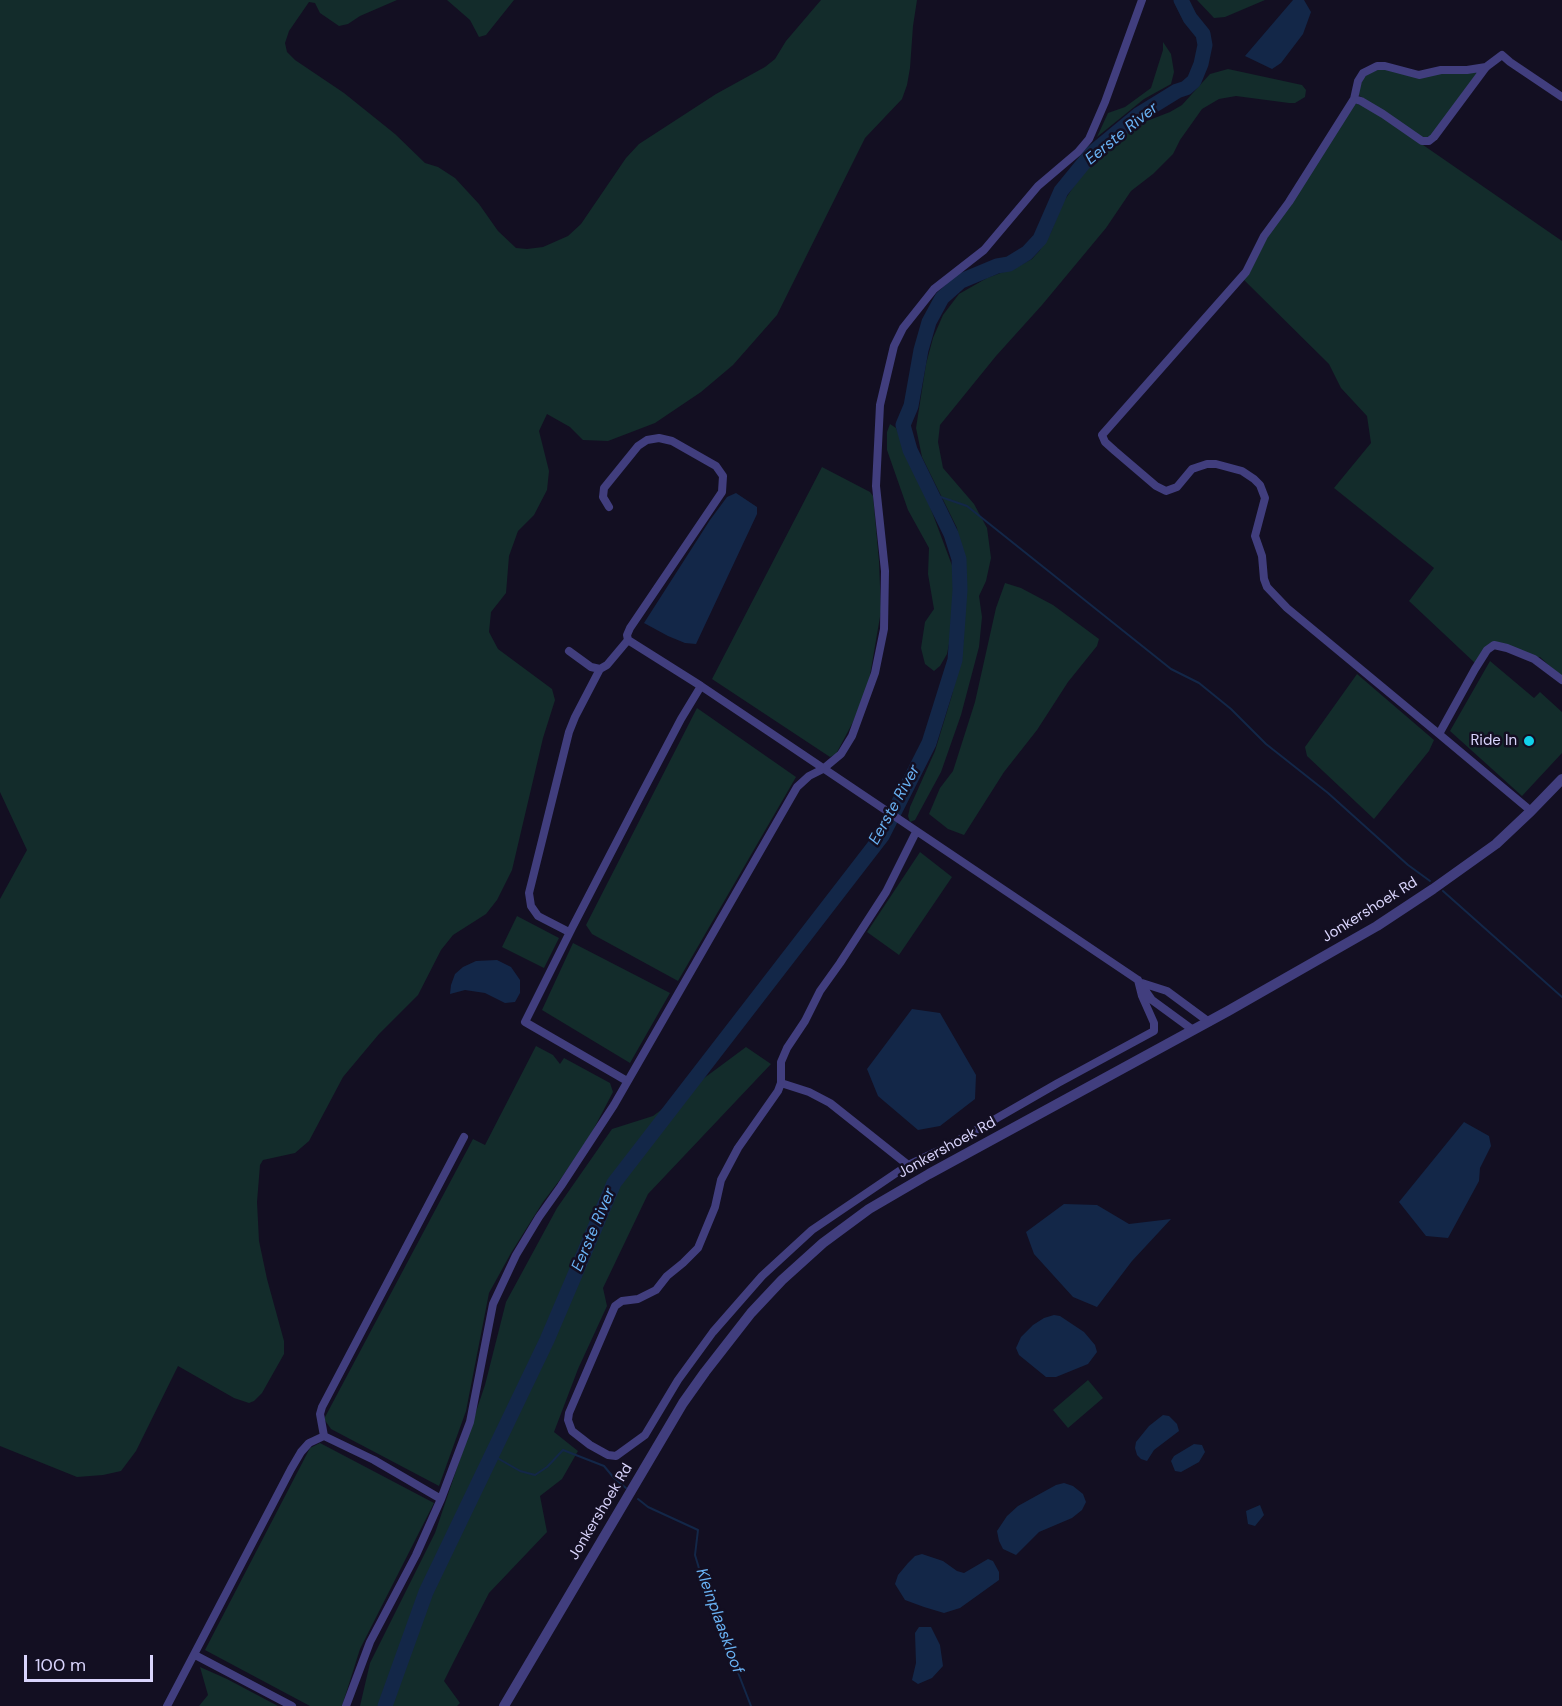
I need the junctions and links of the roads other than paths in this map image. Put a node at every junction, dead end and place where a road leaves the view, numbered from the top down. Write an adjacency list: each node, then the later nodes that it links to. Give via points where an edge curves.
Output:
1 (1142, 0): 12 (street, via 1089,139 1038,186 984,250 934,289 894,346 880,405 876,486 885,571 882,644 868,696 849,742)
2 (1486, 67): 3 (street, via 1502,55); 4 (street, via 1419,75 1377,66 1363,73); 4 (street, via 1429,141 1422,141)
3 (1562, 97)
4 (1354, 99): 11 (street, via 1264,236 1246,272 1102,437 1166,491 1177,487 1192,469 1207,464 1242,471 1254,479 1265,498 1255,536 1267,587)
5 (609, 507): 6 (street, via 603,497 604,488 647,440 672,441 716,466 723,476 722,492 630,628)
6 (628, 640): 8 (street); 10 (street)
7 (569, 651): 8 (street)
8 (600, 669): 16 (street, via 569,732 529,893 538,916)
9 (1562, 680): 11 (street, via 1534,659 1494,645 1469,679)
10 (701, 686): 12 (street); 16 (street)
11 (1439, 734): 14 (street)
12 (823, 769): 15 (street); 20 (street, via 797,787)
13 (1562, 779): 14 (street, Jonkershoek Rd)
14 (1531, 811): 18 (street, Jonkershoek Rd, via 1496,844 1377,926)
15 (916, 832): 17 (street); 21 (street, via 886,892 787,1048 781,1062)
16 (569, 932): 20 (street, via 525,1022)
17 (1140, 982): 18 (street, via 1167,991); 19 (street, via 1152,1000); 23 (street, via 1154,1031)
18 (1209, 1022): 19 (street, Jonkershoek Rd)
19 (1193, 1030): 30 (street, Jonkershoek Rd, via 868,1209 782,1280 751,1313 683,1403)
20 (627, 1081): 25 (street, via 594,1138 538,1218 497,1293 470,1422)
21 (781, 1083): 23 (street, via 830,1103); 23 (street, via 738,1148 698,1248 656,1290 615,1306 569,1413 572,1431 590,1445 616,1456 645,1435 678,1380 744,1294 812,1230)
22 (464, 1137): 24 (street, via 322,1407)
23 (908, 1165)
24 (324, 1436): 25 (street); 26 (street, via 301,1452)
25 (441, 1499): 29 (street, via 370,1642)
26 (195, 1654): 27 (street); 28 (street)
27 (167, 1706)
28 (292, 1706)
29 (346, 1706)
30 (504, 1706)

